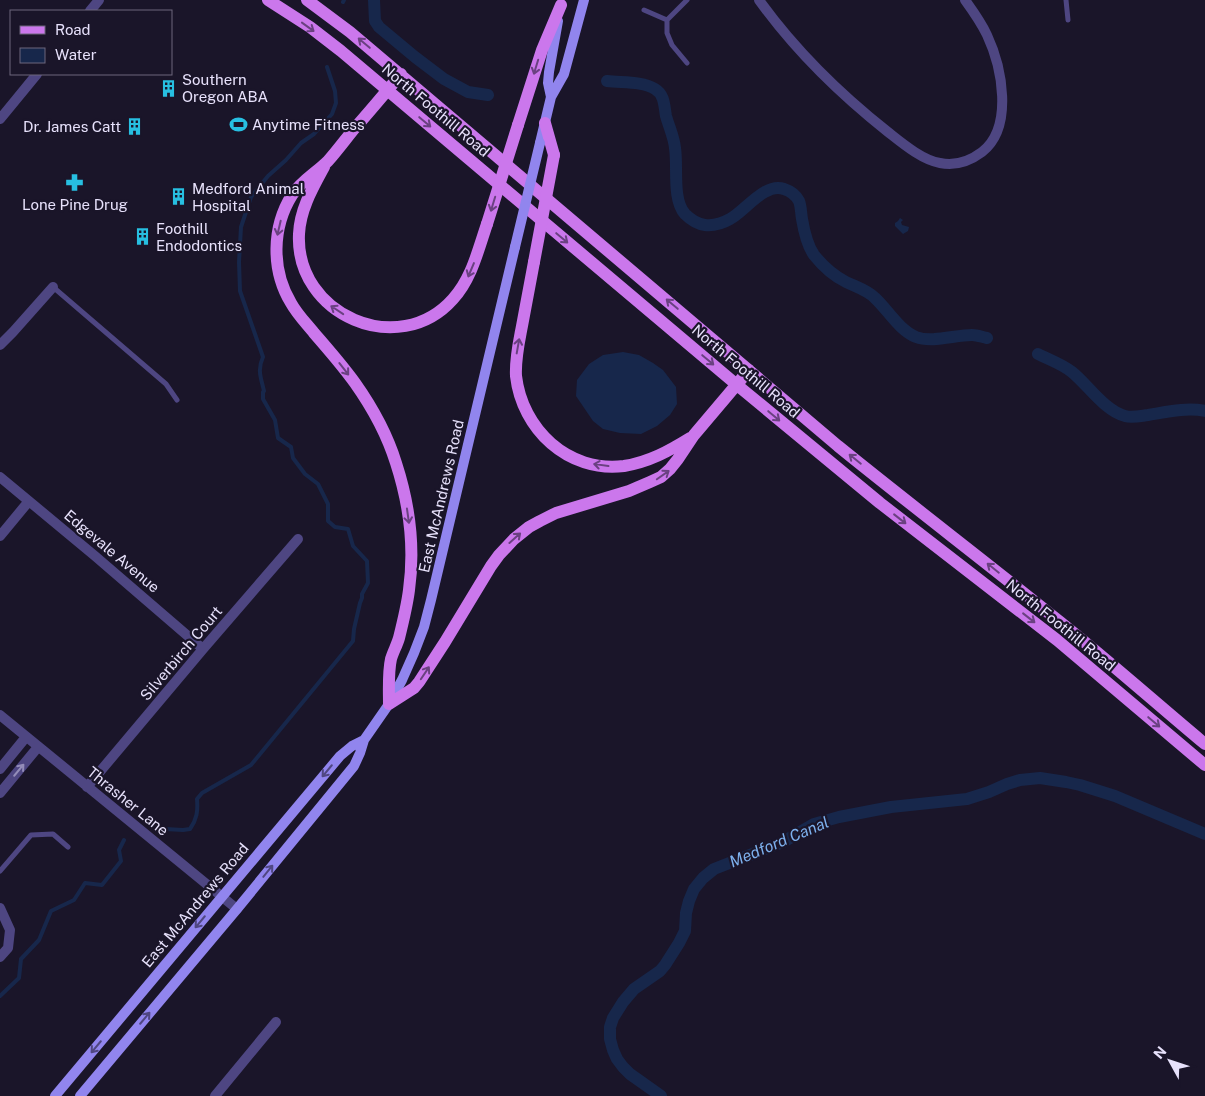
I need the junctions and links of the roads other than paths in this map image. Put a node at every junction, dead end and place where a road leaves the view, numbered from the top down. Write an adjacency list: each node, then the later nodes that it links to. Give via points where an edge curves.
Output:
1 (99, 0): 10 (street)
2 (268, 0): 17 (main road, North Foothill Road, one-way to 17, via 310,28)
3 (306, 0): 15 (main road, North Foothill Road, one-way to 3)
4 (584, 0): 18 (main road, via 564,74)
5 (687, 0): 12 (lane)
6 (759, 0): 7 (street, via 808,60 843,93 898,140 939,163 958,163 974,158 988,147 998,129 1002,110 996,59 988,36)
7 (965, 0)
8 (1066, 0): 13 (lane)
9 (562, 3): 18 (main road, via 549,72); 21 (main road, one-way to 21, bridge, via 542,50 469,275 447,305 427,319 401,326 378,327 360,323 333,308 318,294 302,266 299,236 301,216)
10 (91, 10)
11 (644, 10): 12 (lane)
12 (667, 20): 14 (lane, via 667,33 672,45)
13 (1068, 20)
14 (687, 63)
15 (401, 74): 17 (main road); 24 (main road, North Foothill Road, one-way to 15)
16 (36, 75): 19 (street)
17 (388, 90): 21 (main road); 25 (main road, North Foothill Road, one-way to 25)
18 (551, 96): 20 (main road)
19 (0, 119)
20 (545, 123): 27 (main road, one-way to 20, bridge, via 648,460 630,465 598,465 558,449 534,426 526,411 519,392 517,354 554,155); 33 (main road, East McAndrews Road, bridge, via 432,600 414,653)
21 (327, 162): 33 (main road, one-way to 33, via 293,193 285,208 277,238 277,259 282,285 297,313 354,382 374,412 390,444 402,483 412,558 402,625 391,660)
22 (53, 287): 23 (street); 26 (lane, via 166,384)
23 (0, 345)
24 (749, 370): 25 (main road); 37 (main road, North Foothill Road, one-way to 24)
25 (737, 385): 27 (main road); 39 (main road, North Foothill Road, one-way to 39, via 880,503 1057,640)
26 (177, 400)
27 (694, 435): 33 (main road, one-way to 27, via 419,682 491,566 514,539 548,517 629,491 661,477)
28 (0, 477): 29 (street, Edgevale Avenue)
29 (29, 501): 30 (street); 32 (street, Edgevale Avenue)
30 (0, 536)
31 (298, 539): 32 (street, Silverbirch Court)
32 (203, 649): 41 (street, Silverbirch Court)
33 (389, 704): 36 (main road, East McAndrews Road)
34 (0, 715): 35 (street, Thrasher Lane)
35 (26, 738): 38 (street, Thrasher Lane); 40 (street)
36 (364, 740): 45 (main road, East McAndrews Road, one-way to 45, via 340,756); 47 (main road, East McAndrews Road, one-way to 36, via 354,766)
37 (1205, 744)
38 (38, 747): 41 (street, Thrasher Lane); 42 (street, one-way to 38)
39 (1205, 765)
40 (0, 769)
41 (87, 787): 45 (street, Thrasher Lane)
42 (0, 793)
43 (68, 847): 44 (lane, via 54,834 31,835)
44 (0, 871)
45 (221, 896): 47 (street, Thrasher Lane); 50 (main road, East McAndrews Road, one-way to 50)
46 (0, 908): 48 (street, via 10,930 8,948)
47 (237, 909): 51 (main road, East McAndrews Road, one-way to 47)
48 (0, 957)
49 (276, 1022): 52 (street)
50 (55, 1096)
51 (80, 1096)
52 (215, 1096)

